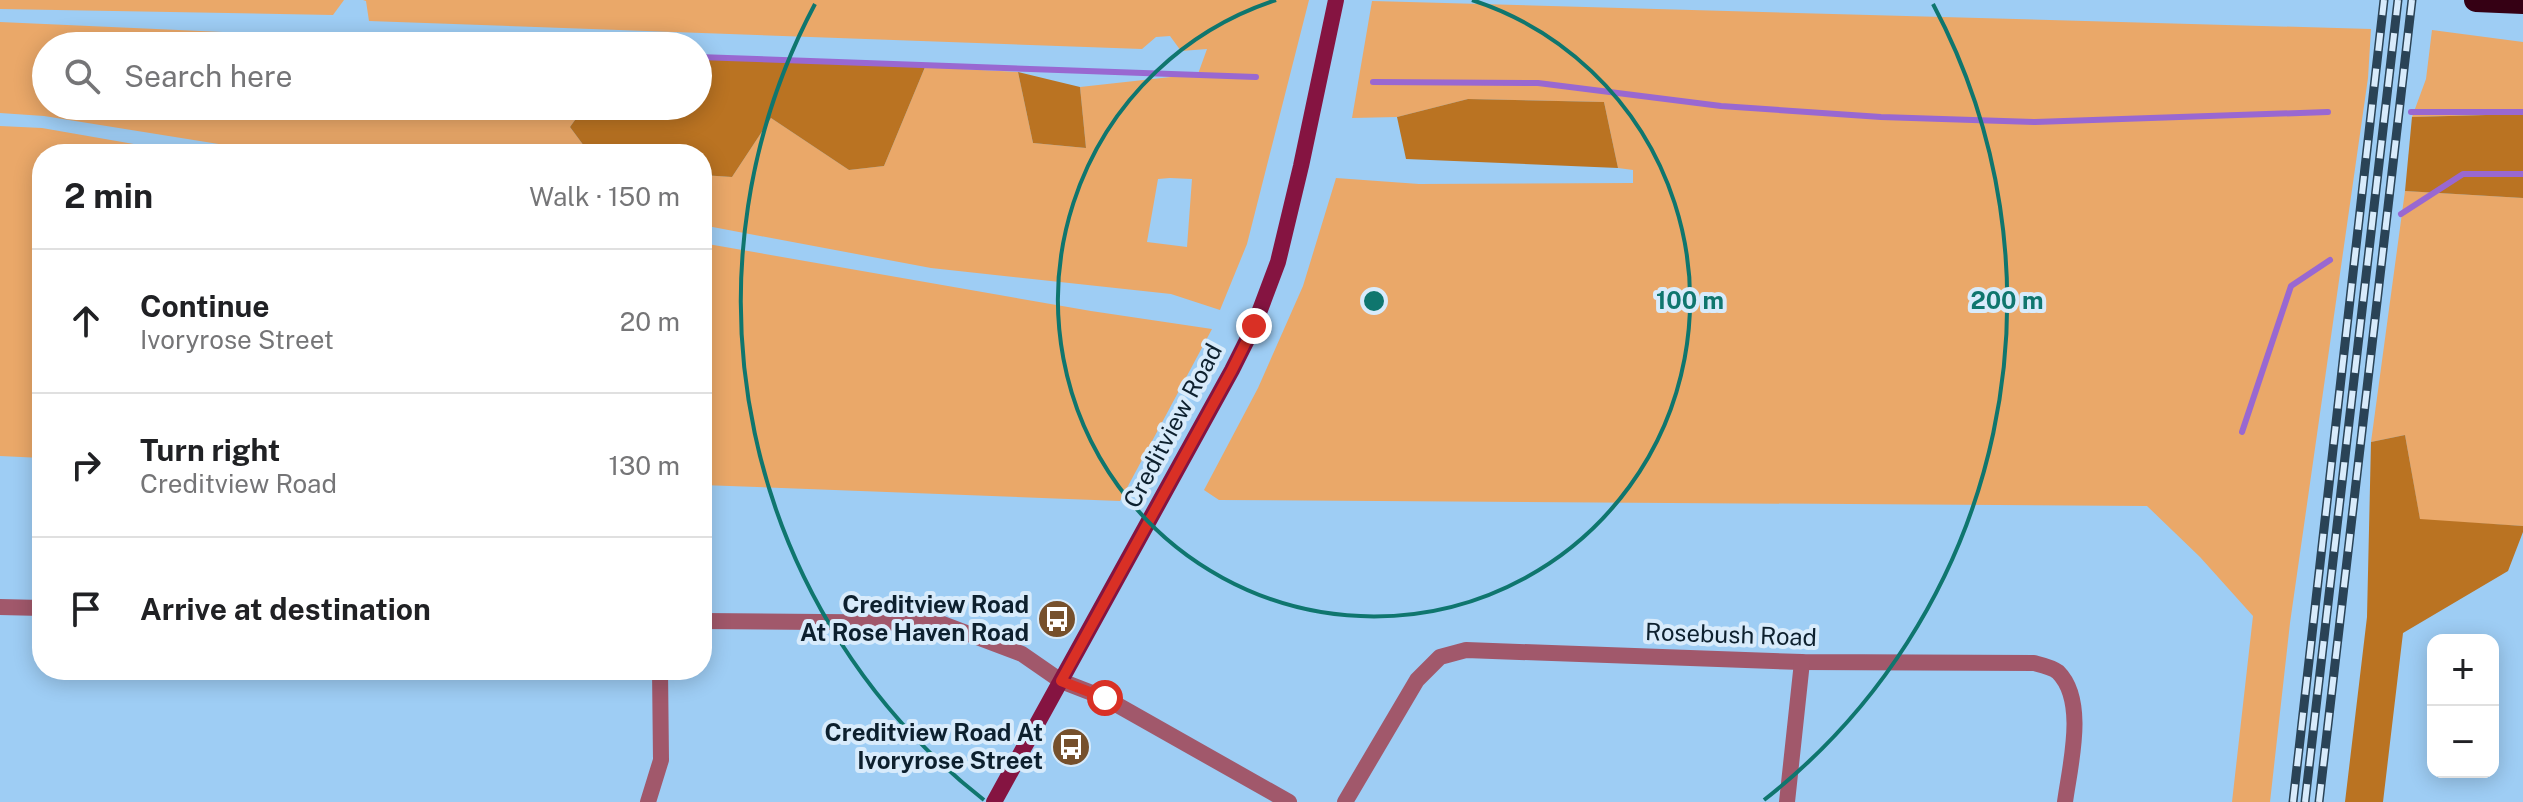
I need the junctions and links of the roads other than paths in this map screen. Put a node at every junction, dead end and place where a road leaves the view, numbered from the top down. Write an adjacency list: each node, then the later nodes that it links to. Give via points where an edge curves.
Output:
1 (1336, 0): 9 (main road, Creditview Road, via 1278,262 1254,326)
2 (2476, 0): 3 (highway)
3 (2523, 2)
4 (0, 607): 5 (street)
5 (32, 608)
6 (712, 621): 9 (street, via 940,623 1022,654)
7 (1802, 662): 13 (street, Rosebush Road, via 1466,650 1440,657 1417,680); 14 (street); 15 (street, Rosebush Road, via 2034,663 2056,669 2071,690 2075,716)
8 (660, 680): 10 (street, via 661,760)
9 (1061, 681): 11 (main road, Creditview Road); 12 (street, via 1105,698)
10 (648, 802)
11 (994, 802)
12 (1289, 802)
13 (1345, 802)
14 (1787, 802)
15 (2065, 802)

